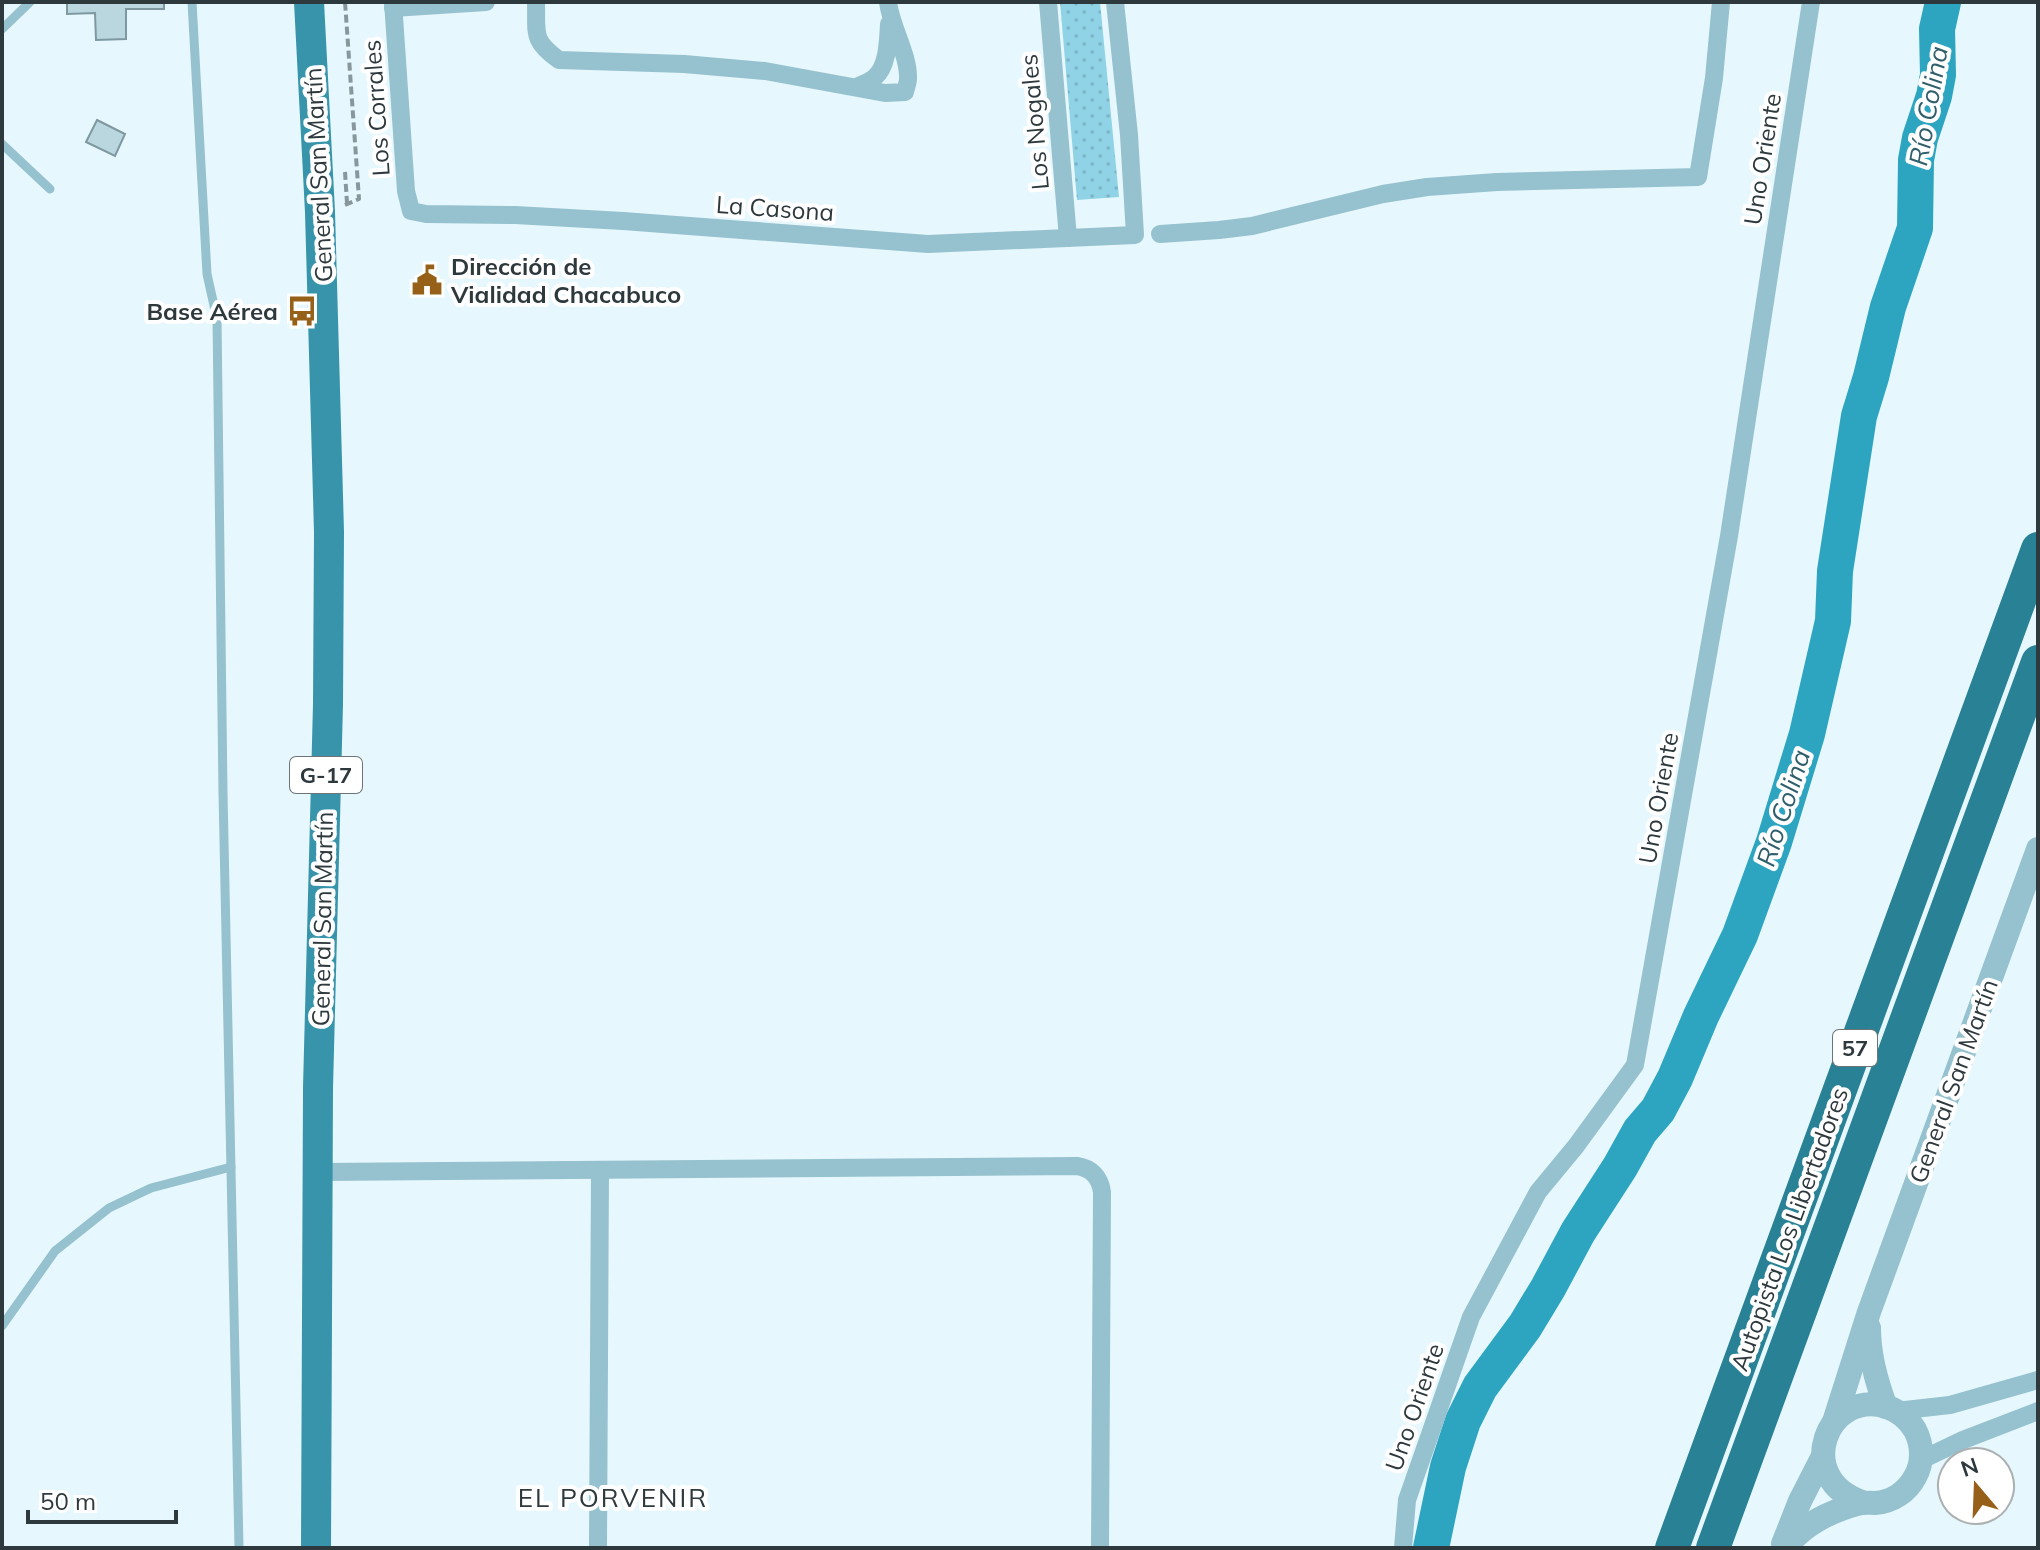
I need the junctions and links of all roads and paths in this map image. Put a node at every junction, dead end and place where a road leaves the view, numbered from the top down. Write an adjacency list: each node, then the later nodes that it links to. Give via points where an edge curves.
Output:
1 (30, 2): 13 (lane)
2 (192, 2): 24 (lane, via 207,274 217,319)
3 (309, 2): 18 (main road, General San Martín / G-17)
4 (345, 2): 18 (path, via 359,199)
5 (486, 2): 11 (street)
6 (536, 2): 14 (street, via 537,37 559,60 765,71)
7 (1048, 2): 20 (street, Los Nogales)
8 (1115, 2): 20 (street, La Casona, via 1135,235)
9 (1721, 2): 19 (street, via 1698,177 1427,187 1252,226)
10 (1811, 2): 40 (street, Uno Oriente, via 1729,536 1635,1065 1538,1192 1471,1317 1407,1500)
11 (393, 5): 17 (street, Los Corrales)
12 (889, 8): 14 (street, via 883,65 877,76); 14 (street, via 905,61 905,92)
13 (2, 29)
14 (857, 87)
15 (2, 144): 16 (lane)
16 (50, 189)
17 (411, 211): 20 (street, La Casona, via 928,244)
18 (320, 212): 26 (main road, General San Martín / G-17, via 329,633)
19 (1160, 234)
20 (1068, 238)
21 (2038, 549): 41 (highway, Autopista Los Libertadores / 57)
22 (2038, 662): 42 (highway, Autopista Los Libertadores / 57)
23 (2038, 849): 27 (street, General San Martín)
24 (231, 1167): 28 (lane, via 151,1188 109,1208 55,1251); 36 (lane)
25 (600, 1171): 26 (street); 38 (street); 39 (street, via 1077,1166 1089,1170 1102,1192)
26 (319, 1172): 37 (main road, General San Martín / G-17)
27 (1869, 1312): 30 (street, General San Martín, via 1870,1354 1878,1388); 32 (street, General San Martín)
28 (2, 1326)
29 (2038, 1380): 30 (street, via 1950,1405)
30 (1891, 1409): 32 (street, via 1863,1405); 34 (street, via 1913,1427)
31 (2038, 1411): 34 (street)
32 (1834, 1422): 33 (street)
33 (1823, 1456): 35 (street, via 1830,1480); 43 (street)
34 (1921, 1460): 35 (street, via 1901,1494)
35 (1862, 1502): 43 (street, via 1816,1521)
36 (239, 1548)
37 (316, 1548)
38 (598, 1548)
39 (1100, 1548)
40 (1403, 1548)
41 (1672, 1548)
42 (1713, 1548)
43 (1783, 1548)

